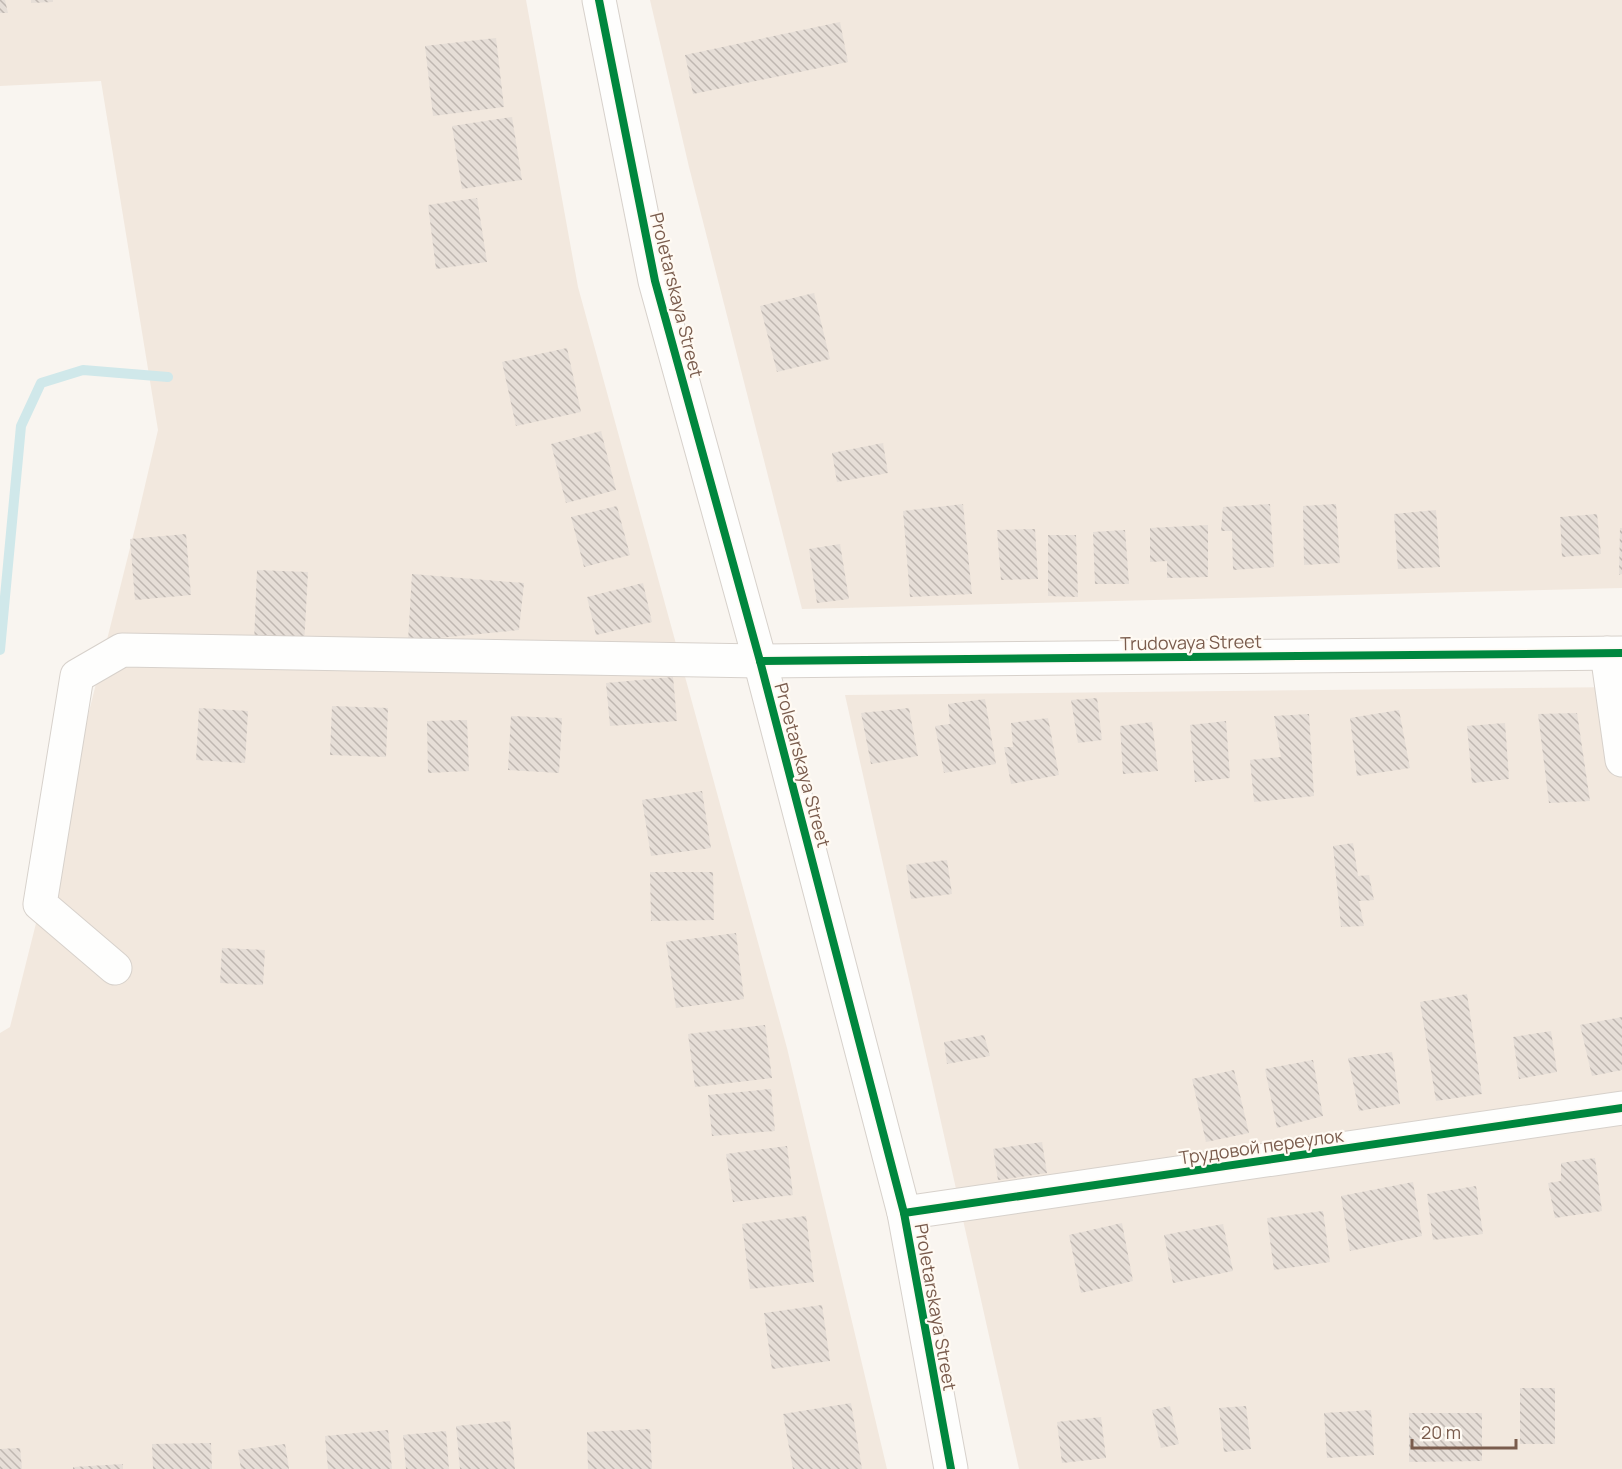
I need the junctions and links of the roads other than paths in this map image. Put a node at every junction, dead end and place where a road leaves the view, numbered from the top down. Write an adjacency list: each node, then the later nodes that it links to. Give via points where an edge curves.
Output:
1 (599, 0): 3 (street, Proletarskaya Street, via 655,281)
2 (1615, 653): 3 (street, Trudovaya Street); 4 (street)
3 (760, 661): 5 (street, Trudovaya Street, via 122,650 77,676 40,904); 7 (street, Proletarskaya Street)
4 (1622, 760)
5 (115, 968)
6 (1622, 1108): 7 (street, Трудовой переулок)
7 (904, 1213): 8 (street, Proletarskaya Street)
8 (951, 1469)

